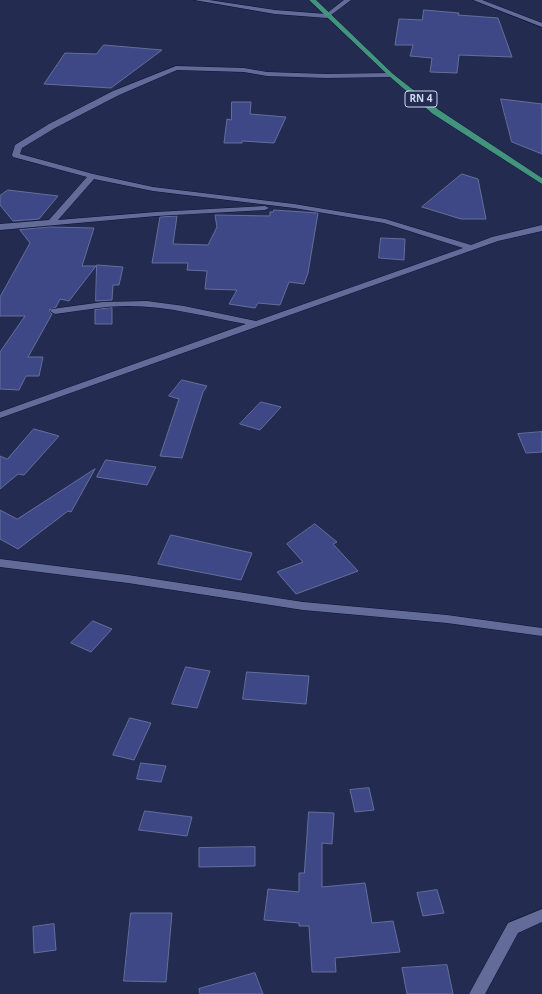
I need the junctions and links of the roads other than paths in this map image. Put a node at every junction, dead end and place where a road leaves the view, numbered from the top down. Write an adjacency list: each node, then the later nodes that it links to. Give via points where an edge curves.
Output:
1 (197, 0): 5 (street, via 275,12)
2 (312, 0): 5 (main road, RN 4)
3 (348, 0): 5 (street)
4 (476, 0): 6 (street)
5 (327, 16): 7 (main road, RN 4)
6 (542, 25)
7 (391, 75): 8 (street, via 311,76 244,70 176,68 116,93 18,147 16,154 24,158); 9 (main road, RN 4, via 436,112)
8 (92, 176): 10 (street, via 166,190); 11 (street)
9 (542, 182)
10 (294, 206): 11 (street); 14 (street, via 385,221)
11 (51, 223): 12 (street)
12 (0, 227)
13 (542, 228): 14 (street, via 495,238)
14 (470, 247): 16 (street)
15 (55, 312): 16 (street, via 110,304 153,306 186,309)
16 (258, 324): 17 (street)
17 (0, 415)
18 (0, 563): 19 (street, via 128,579 303,606 447,619)
19 (542, 632)
20 (542, 915): 21 (street, via 513,928)
21 (476, 994)

